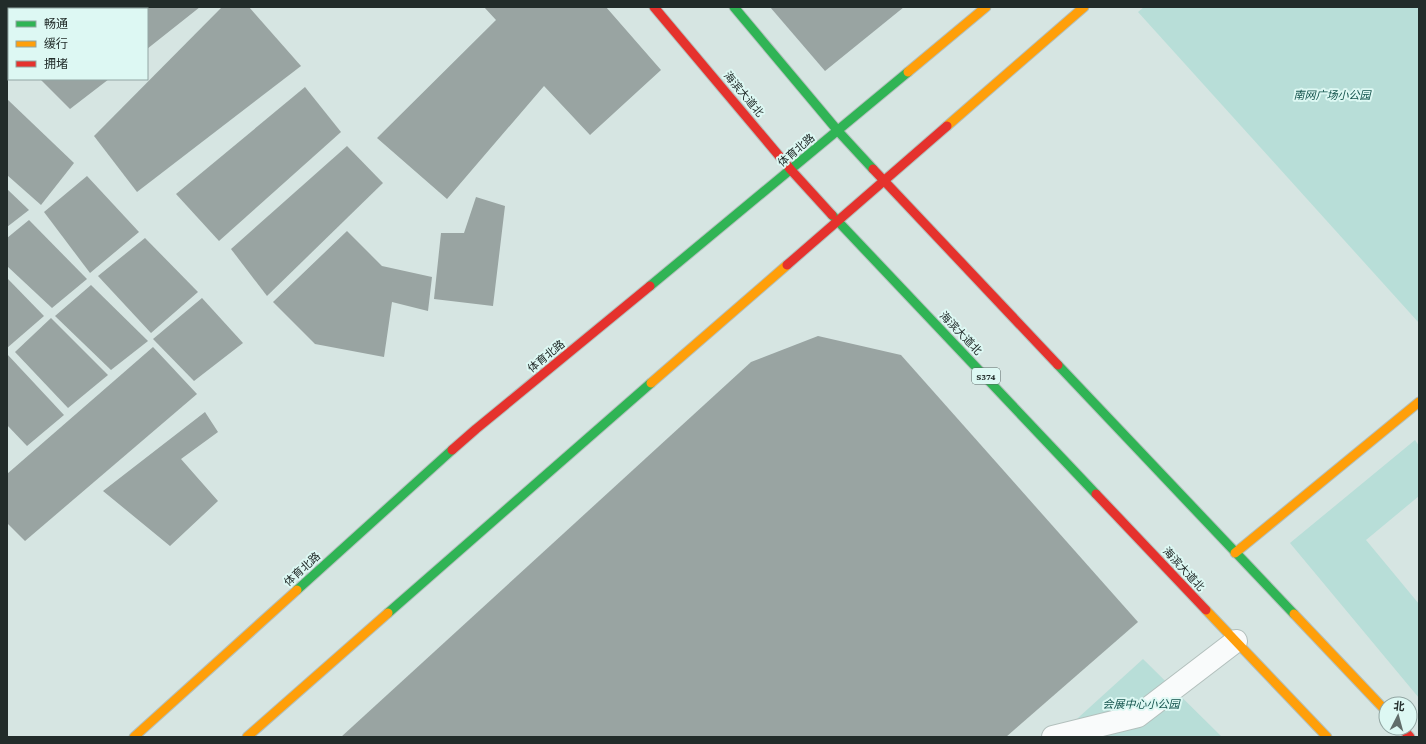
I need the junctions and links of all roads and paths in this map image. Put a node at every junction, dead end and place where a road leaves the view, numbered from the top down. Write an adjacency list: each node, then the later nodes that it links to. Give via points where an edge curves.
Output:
1 (654, 7): 6 (main road, 海滨大道北 / S374)
2 (734, 7): 5 (main road)
3 (986, 7): 5 (main road, 体育北路)
4 (1084, 7): 7 (main road)
5 (838, 131): 6 (main road, 体育北路); 7 (main road)
6 (791, 170): 8 (main road, 海滨大道北 / S374); 13 (main road, 体育北路, via 476,429)
7 (884, 181): 8 (main road); 10 (main road)
8 (837, 221): 11 (main road, 海滨大道北 / S374); 14 (main road)
9 (1419, 402): 10 (main road)
10 (1235, 553): 12 (main road)
11 (1236, 641): 15 (street, via 1138,716); 16 (main road, 海滨大道北 / S374)
12 (1378, 703)
13 (134, 737)
14 (247, 737)
15 (1053, 737)
16 (1327, 737)

